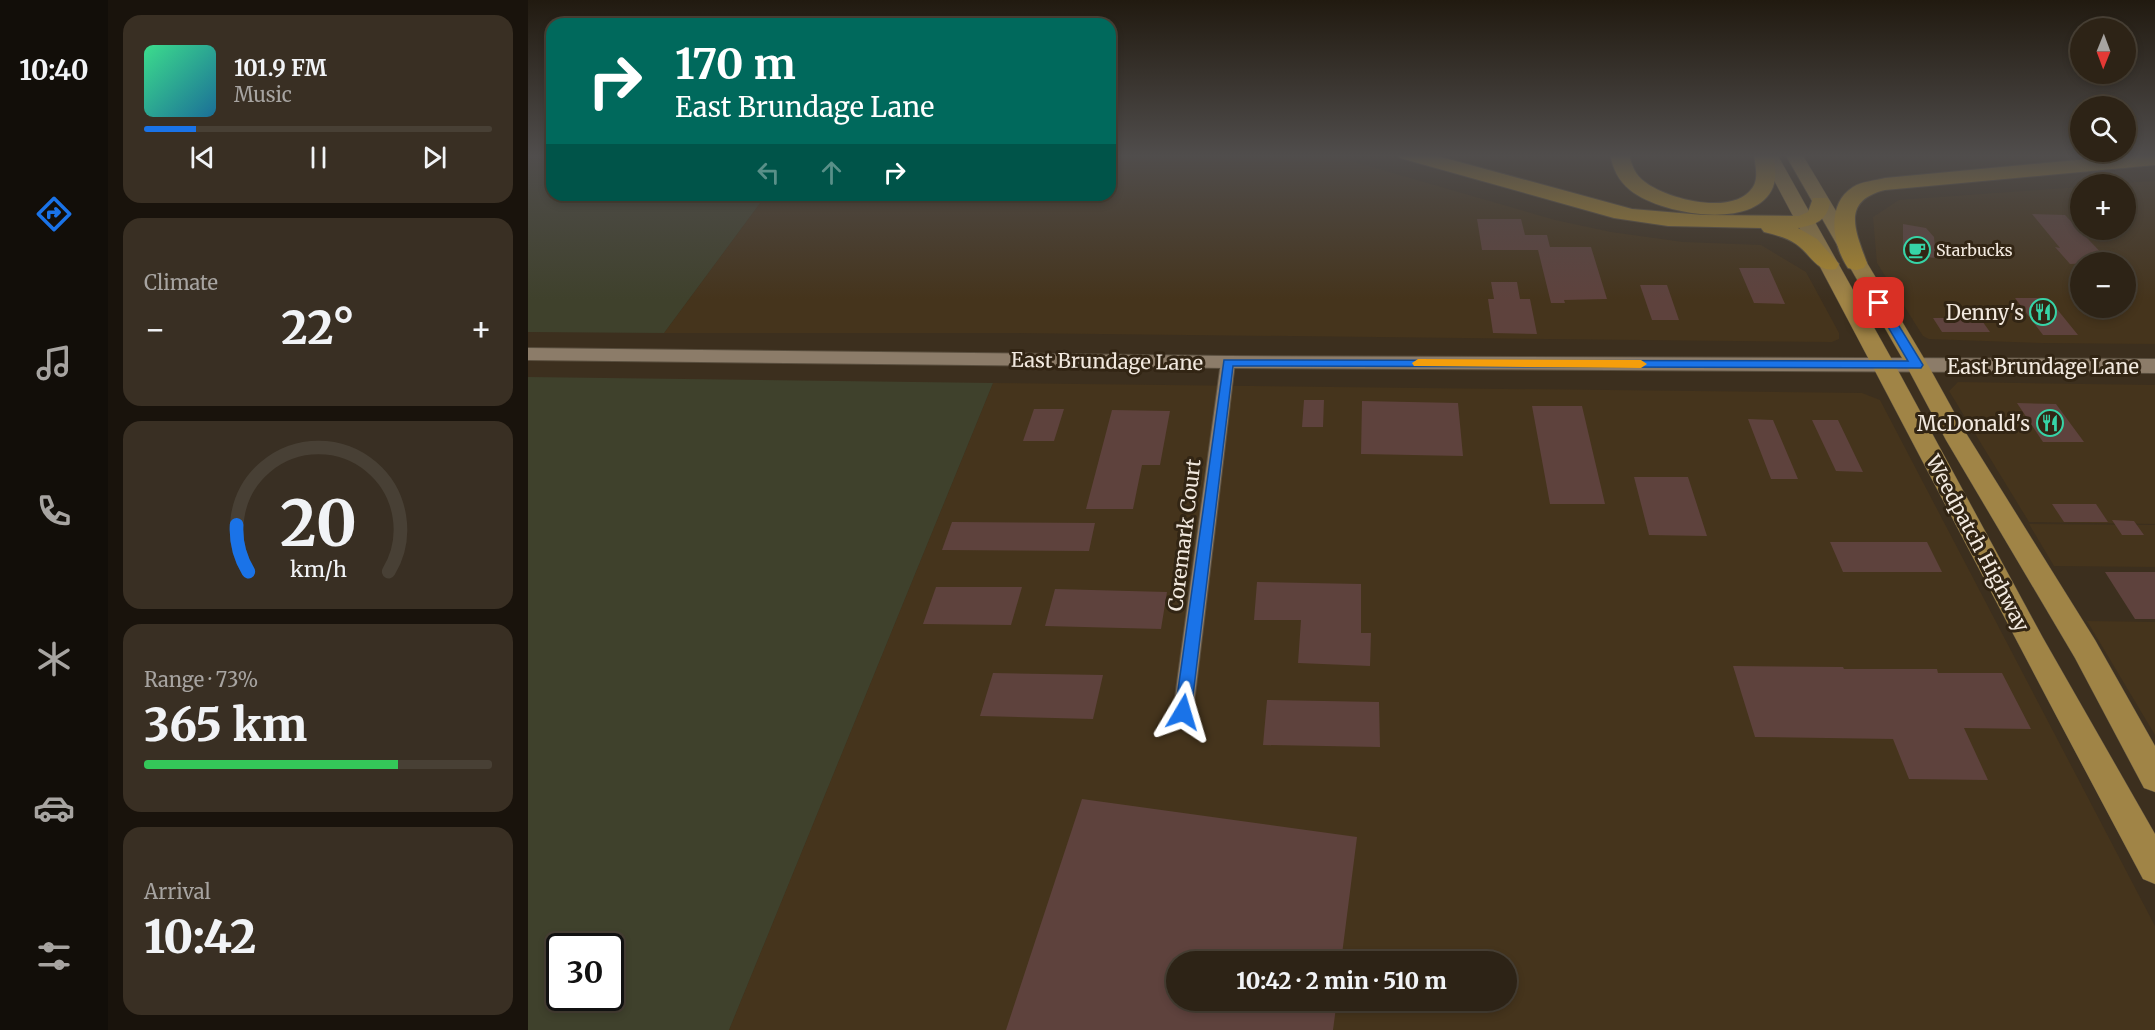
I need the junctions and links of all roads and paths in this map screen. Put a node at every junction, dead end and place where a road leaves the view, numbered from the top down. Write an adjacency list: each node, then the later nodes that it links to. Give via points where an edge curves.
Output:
1 (1579, 202): 8 (highway, via 1669,221)
2 (1669, 202): 3 (highway, via 1699,208)
3 (1743, 202)
4 (1805, 202): 7 (main road, Weedpatch Highway)
5 (1809, 202): 7 (main road, Weedpatch Highway)
6 (1848, 202): 9 (highway, via 1843,219)
7 (1812, 211): 8 (highway); 9 (main road, Weedpatch Highway); 10 (main road, Weedpatch Highway)
8 (1739, 224): 10 (highway, via 1796,234 1806,239)
9 (1856, 263): 14 (main road, Weedpatch Highway)
10 (1828, 264): 13 (main road, Weedpatch Highway)
11 (528, 354): 12 (main road, East Brundage Lane)
12 (1228, 362): 13 (main road, East Brundage Lane); 16 (street, Coremark Court)
13 (1884, 364): 14 (main road, East Brundage Lane); 18 (main road, Weedpatch Highway, via 2033,647)
14 (1917, 365): 15 (main road, East Brundage Lane); 17 (main road, Weedpatch Highway, via 1954,434 2085,649)
15 (2155, 366)
16 (1183, 712)
17 (2155, 777)
18 (2155, 867)

